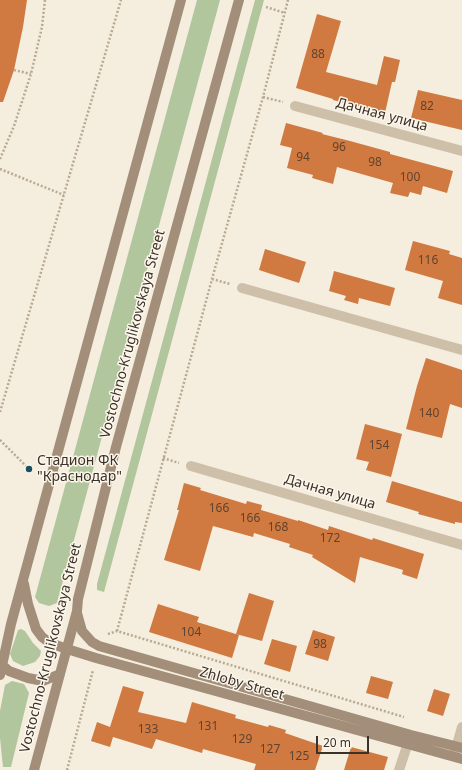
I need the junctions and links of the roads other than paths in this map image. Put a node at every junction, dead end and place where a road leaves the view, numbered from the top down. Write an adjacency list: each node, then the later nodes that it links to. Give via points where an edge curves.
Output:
1 (181, 0): 9 (main road)
2 (239, 0): 10 (main road, Vostochno-Kruglikovskaya Street, via 116,447)
3 (295, 106): 4 (street, Дачная улица)
4 (462, 150)
5 (242, 288): 6 (street)
6 (462, 350)
7 (191, 466): 8 (street, Дачная улица)
8 (462, 545)
9 (24, 580): 11 (main road, Zhloby Street, via 36,629 50,643); 12 (main road)
10 (77, 611): 11 (main road, Vostochno-Kruglikovskaya Street); 15 (main road, Zhloby Street, via 82,631 92,642 104,648)
11 (67, 649): 13 (main road, Vostochno-Kruglikovskaya Street); 15 (main road, Zhloby Street)
12 (1, 670): 13 (main road, via 43,680)
13 (60, 674): 18 (main road, Vostochno-Kruglikovskaya Street)
14 (462, 727): 16 (street)
15 (409, 740): 16 (main road, Zhloby Street); 17 (main road, Zhloby Street); 19 (street)
16 (460, 747): 17 (street)
17 (458, 758)
18 (34, 770)
19 (399, 770)

